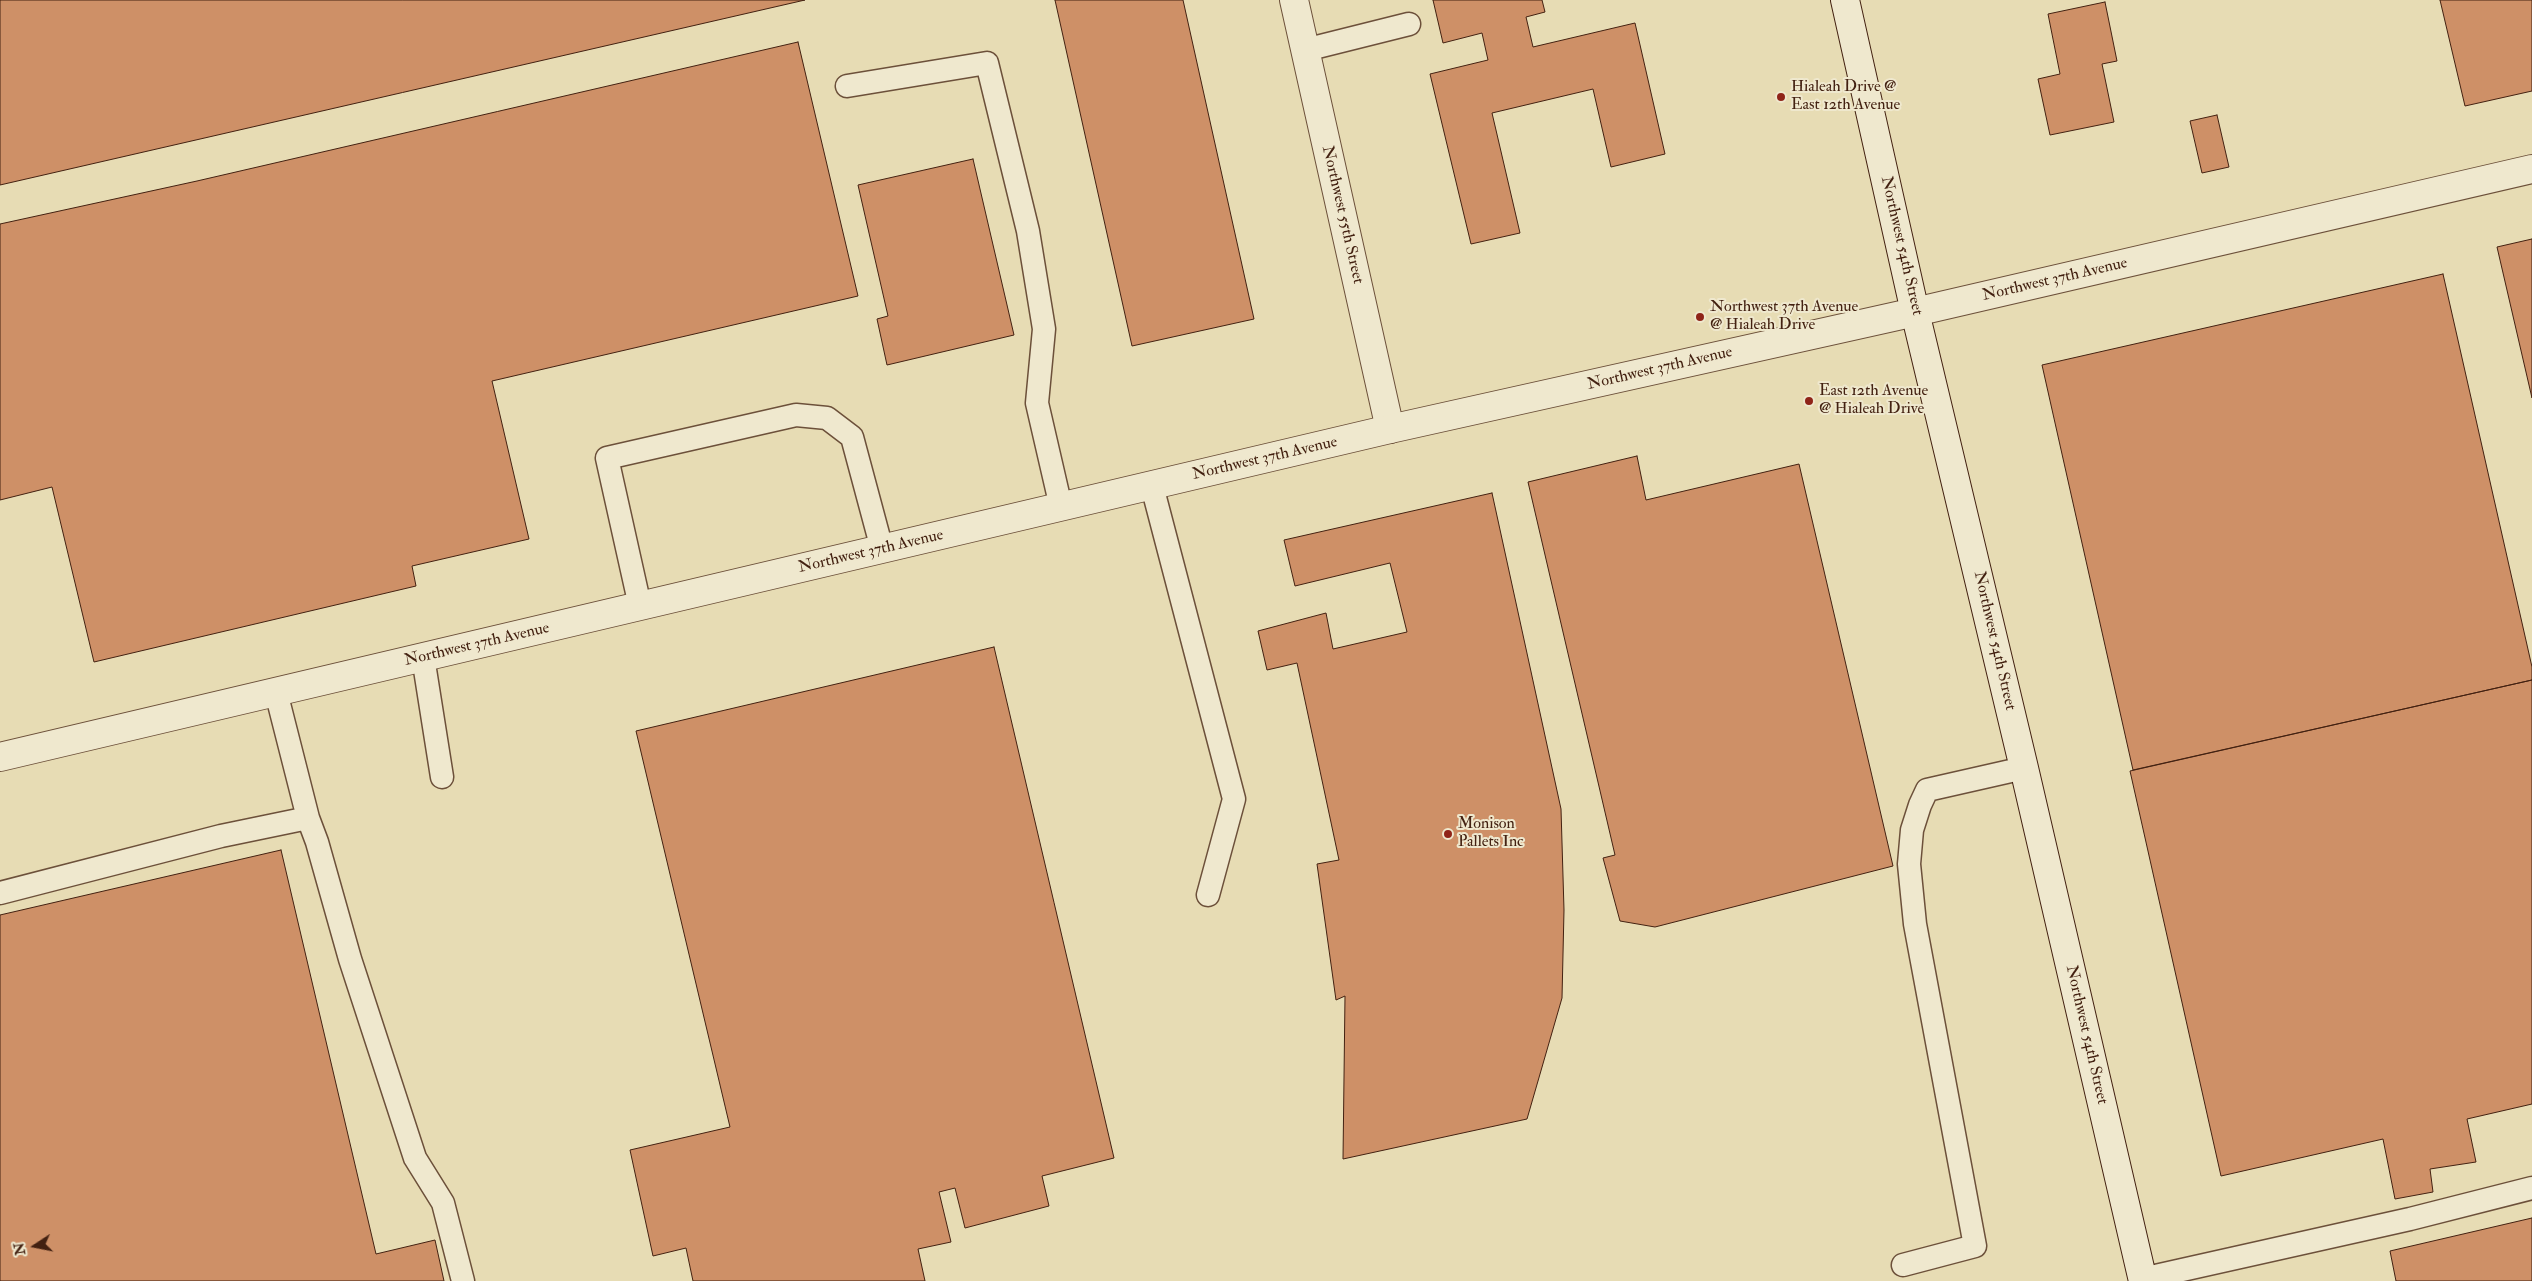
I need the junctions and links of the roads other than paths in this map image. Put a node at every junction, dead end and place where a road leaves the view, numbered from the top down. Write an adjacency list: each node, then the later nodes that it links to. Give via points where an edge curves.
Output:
1 (1294, 0): 4 (street, Northwest 55th Street)
2 (1845, 0): 7 (street, Northwest 54th Street)
3 (1409, 24): 4 (lane)
4 (1305, 50): 8 (street, Northwest 55th Street)
5 (847, 86): 10 (lane, via 987,63 1029,240 1044,329 1037,403)
6 (2532, 169): 7 (street, Northwest 37th Avenue)
7 (1915, 312): 8 (street, Northwest 37th Avenue); 16 (street, Northwest 54th Street)
8 (1390, 429): 9 (street, Northwest 37th Avenue)
9 (1152, 486): 10 (street, Northwest 37th Avenue); 20 (lane, via 1234,799)
10 (1061, 507): 11 (street, Northwest 37th Avenue)
11 (882, 549): 12 (street, Northwest 37th Avenue); 12 (lane, via 852,437 828,418 796,415 607,458)
12 (640, 606): 13 (street, Northwest 37th Avenue)
13 (423, 658): 14 (street, Northwest 37th Avenue); 17 (lane)
14 (276, 692): 15 (street, Northwest 37th Avenue); 18 (lane)
15 (0, 757)
16 (2024, 768): 22 (lane, via 1927,790 1912,830 1909,864 1915,924 1975,1246); 23 (street, Northwest 54th Street)
17 (442, 777)
18 (308, 818): 19 (lane, via 222,836); 24 (lane, via 415,1158 443,1203)
19 (0, 893)
20 (1208, 895)
21 (2532, 1188): 23 (lane)
22 (1903, 1265)
23 (2142, 1280)
24 (463, 1281)

